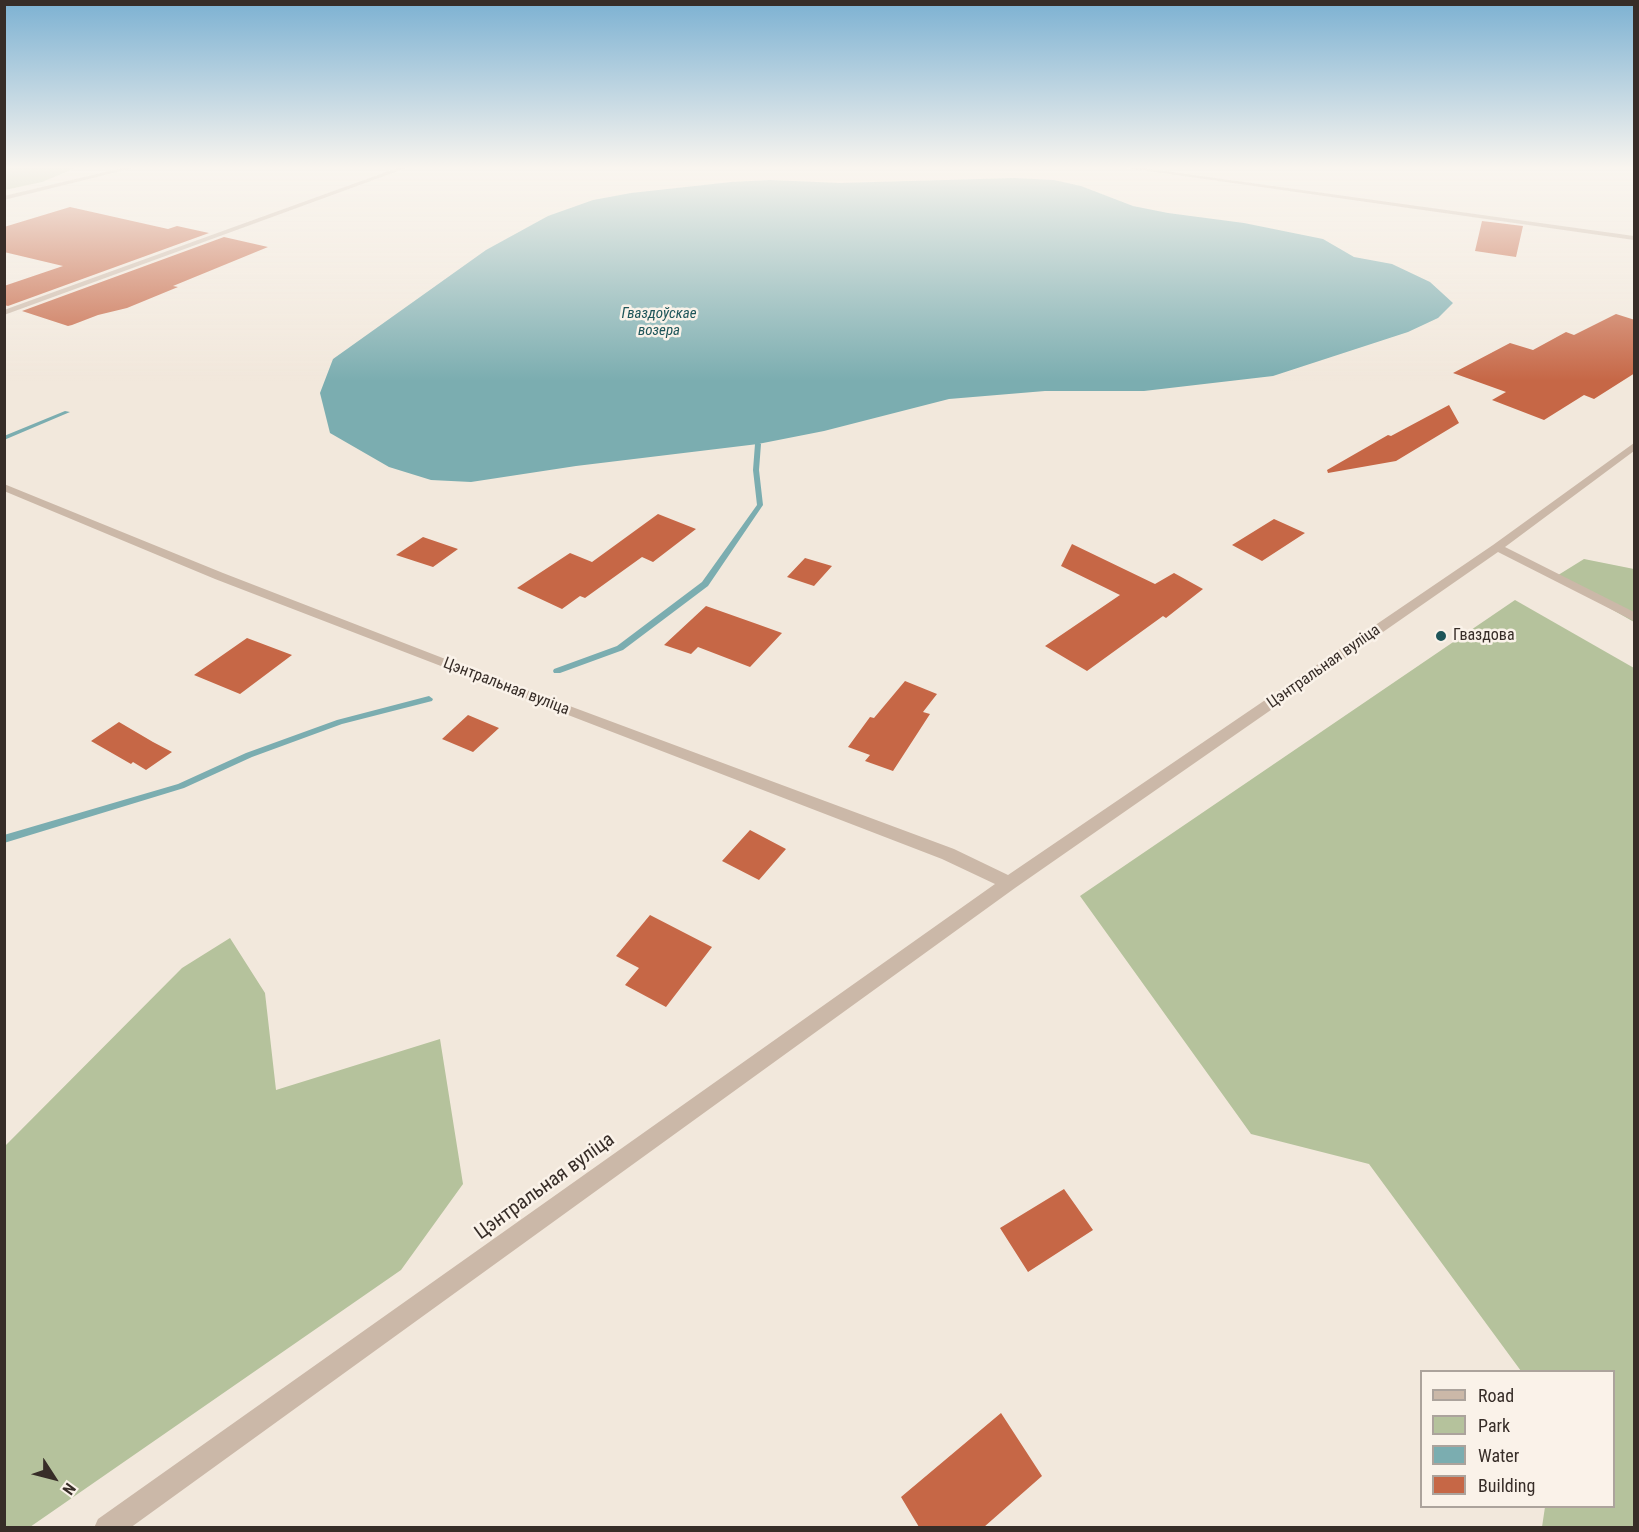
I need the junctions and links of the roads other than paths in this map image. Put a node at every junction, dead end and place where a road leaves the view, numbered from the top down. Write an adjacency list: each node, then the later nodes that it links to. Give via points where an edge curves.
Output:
1 (209, 238): 2 (street)
2 (4, 313)
3 (1635, 446): 5 (street, Цэнтральная вуліца)
4 (4, 487): 7 (street, Цэнтральная вуліца, via 481,678 948,854)
5 (1497, 547): 6 (street); 7 (street, Цэнтральная вуліца)
6 (1635, 618)
7 (1010, 883): 8 (street, Цэнтральная вуліца)
8 (108, 1527)

